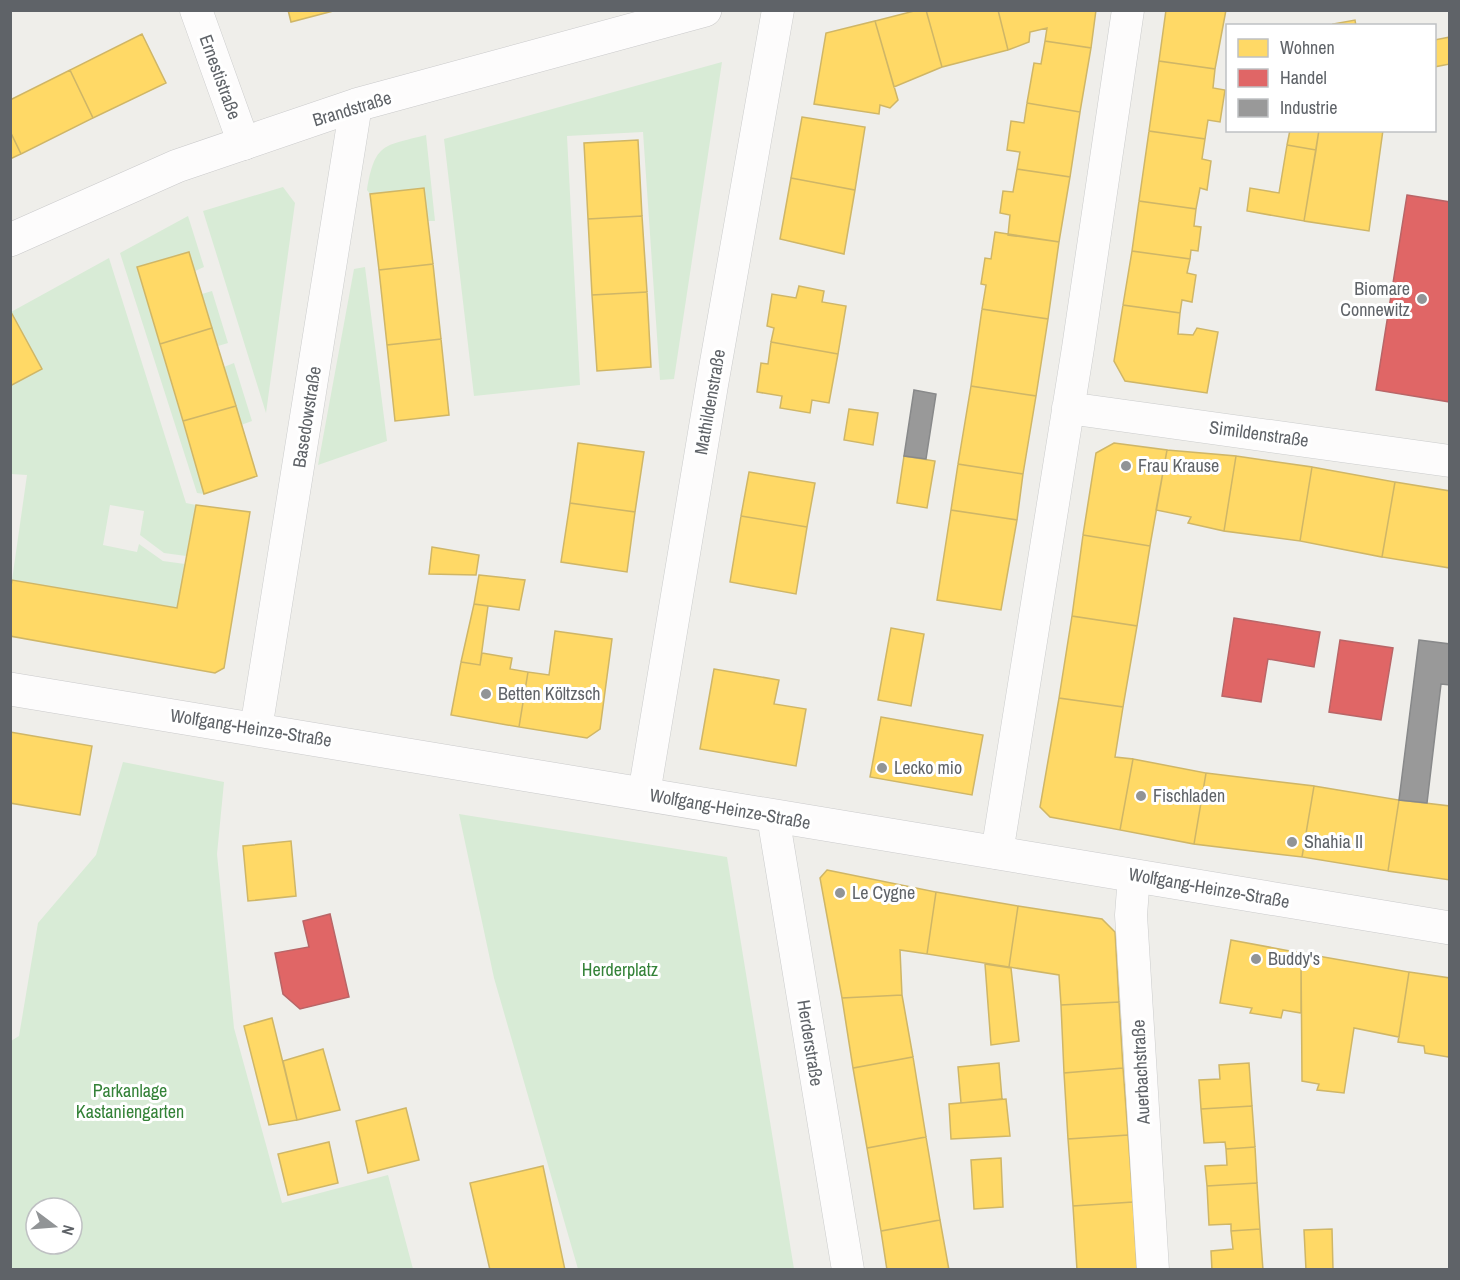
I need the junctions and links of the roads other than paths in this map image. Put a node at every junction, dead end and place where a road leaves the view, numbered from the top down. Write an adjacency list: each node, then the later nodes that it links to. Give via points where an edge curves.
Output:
1 (195, 10): 6 (street, Ernestistraße)
2 (705, 10): 5 (main road, Brandstraße)
3 (778, 10): 12 (street, Mathildenstraße)
4 (1128, 10): 8 (street)
5 (356, 105): 6 (main road, Brandstraße); 11 (street, Basedowstraße)
6 (244, 144): 7 (main road, Brandstraße, via 177,166)
7 (10, 240)
8 (1068, 408): 9 (street, Simildenstraße); 14 (street)
9 (1449, 461)
10 (10, 689): 11 (main road, Wolfgang-Heinze-Straße)
11 (256, 729): 12 (main road, Wolfgang-Heinze-Straße)
12 (644, 794): 13 (main road, Wolfgang-Heinze-Straße)
13 (773, 816): 14 (main road, Wolfgang-Heinze-Straße); 17 (street, Herderstraße)
14 (997, 853): 15 (main road, Wolfgang-Heinze-Straße)
15 (1134, 876): 16 (main road, Wolfgang-Heinze-Straße); 18 (street, Auerbachstraße, via 1131,915)
16 (1449, 928)
17 (848, 1269)
18 (1152, 1269)

